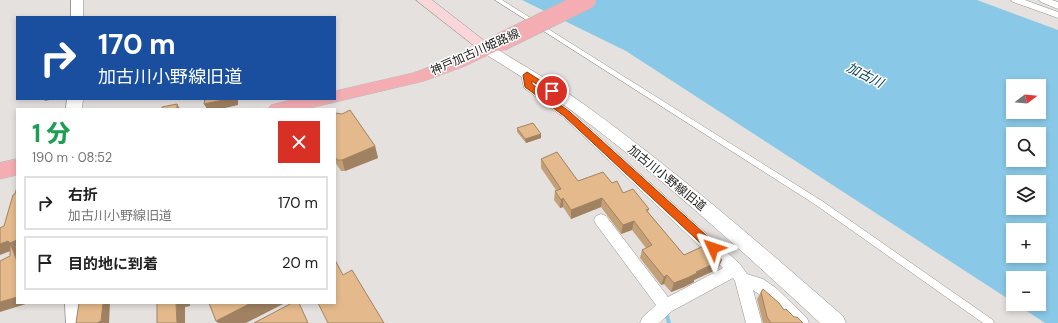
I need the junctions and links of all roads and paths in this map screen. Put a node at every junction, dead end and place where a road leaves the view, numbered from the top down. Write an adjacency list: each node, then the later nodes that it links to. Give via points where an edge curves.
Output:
1 (77, 0): 9 (street)
2 (423, 0): 10 (main road)
3 (498, 0): 26 (lane, via 819,203)
4 (587, 0): 10 (main road, 神戸加古川姫路線, bridge)
5 (1016, 0): 8 (street)
6 (1044, 0): 7 (street)
7 (1058, 6)
8 (1058, 15)
9 (77, 16)
10 (494, 46): 11 (street, 加古川小野線旧道); 12 (main road, 神戸加古川姫路線, via 418,77)
11 (527, 75): 18 (street, via 528,85 567,114); 25 (street, 加古川小野線旧道, via 588,115 673,182)
12 (336, 97)
13 (320, 100): 14 (main road)
14 (290, 108)
15 (16, 167): 16 (main road)
16 (0, 171)
17 (602, 220): 20 (street)
18 (739, 274): 20 (street); 23 (street); 24 (street, via 770,293)
19 (74, 304): 21 (street)
20 (664, 313): 22 (street)
21 (74, 323)
22 (648, 323)
23 (754, 323)
24 (801, 323)
25 (835, 323)
26 (990, 323)

